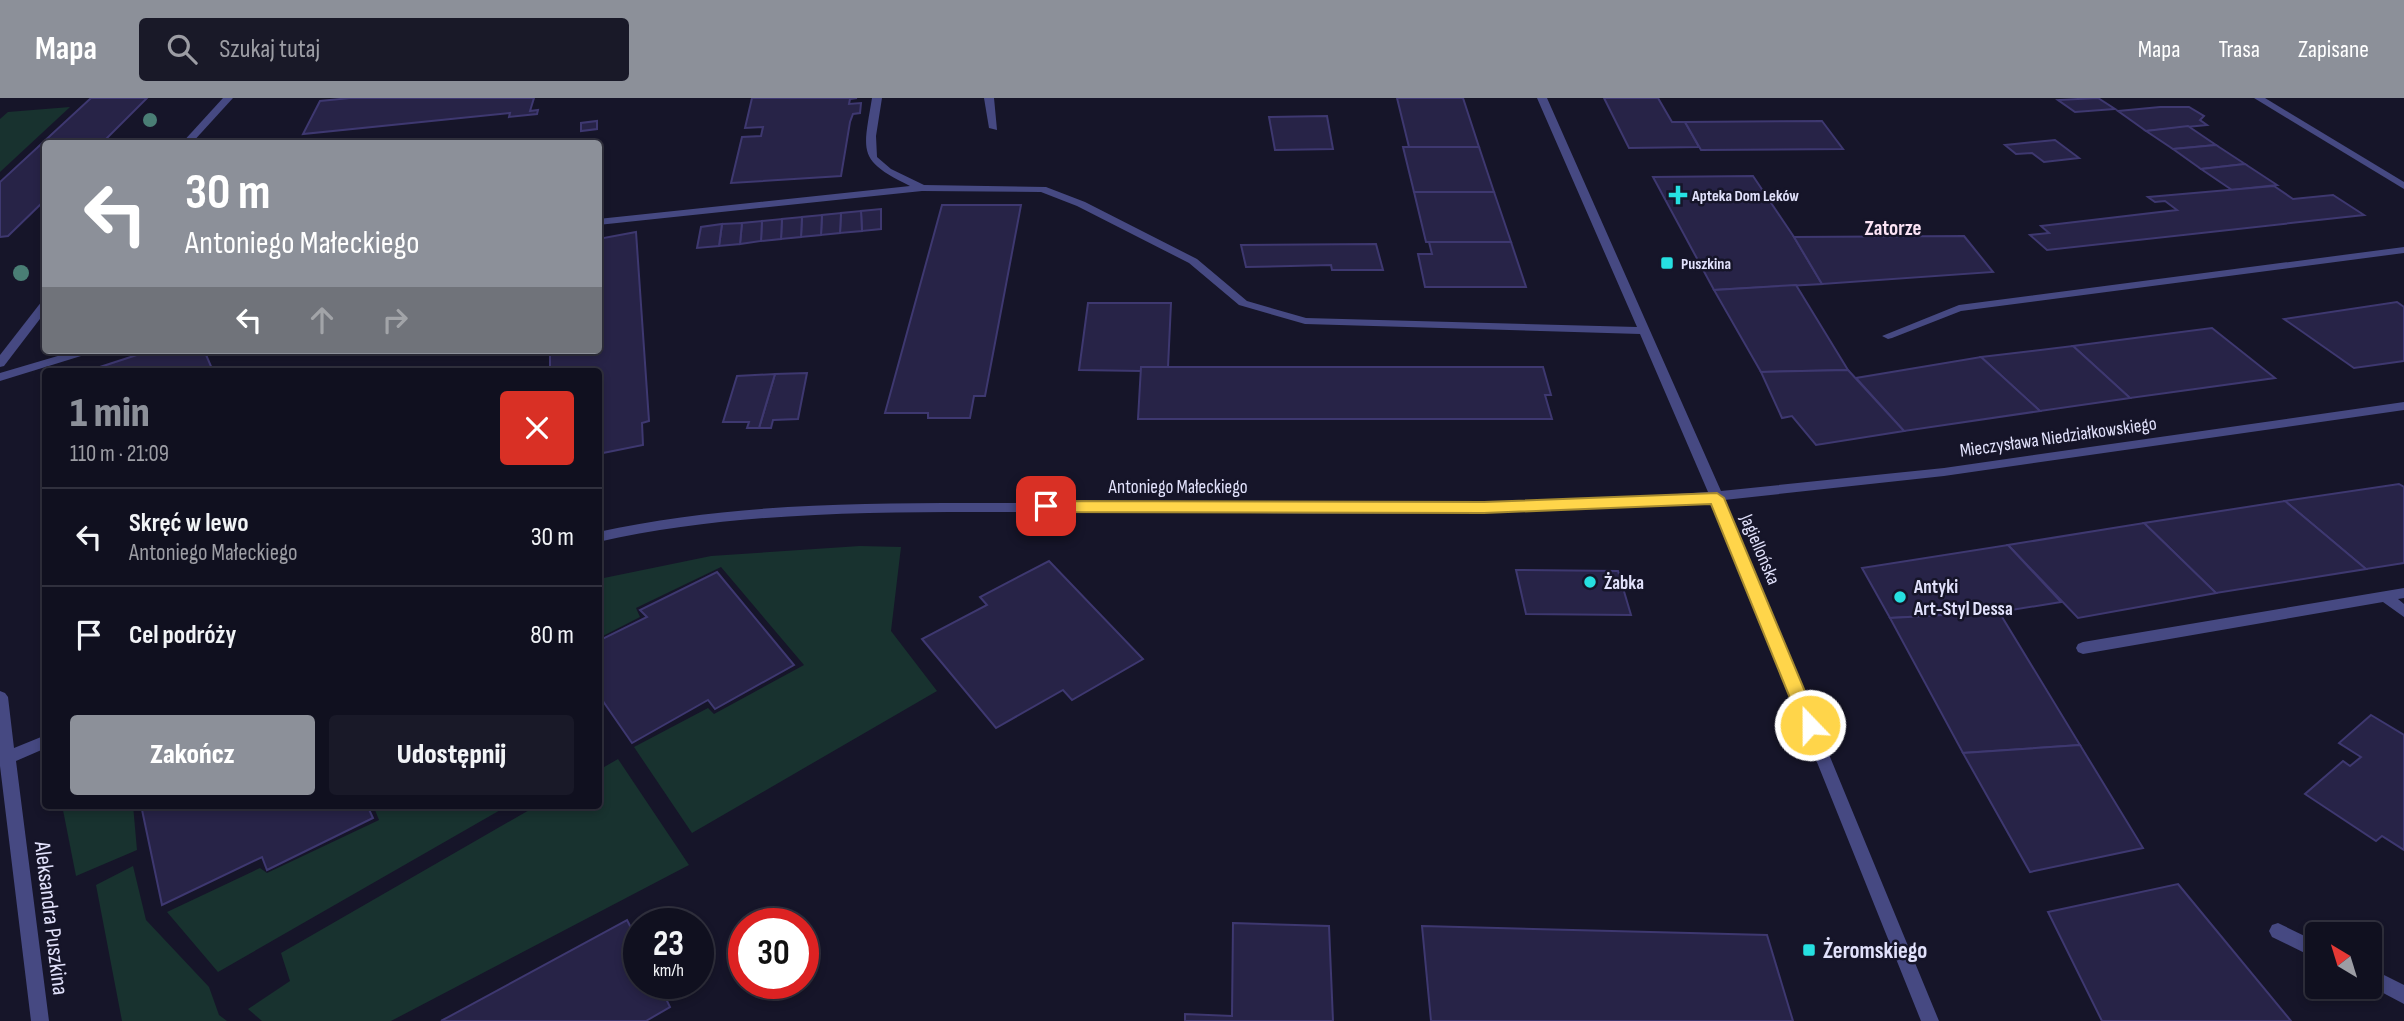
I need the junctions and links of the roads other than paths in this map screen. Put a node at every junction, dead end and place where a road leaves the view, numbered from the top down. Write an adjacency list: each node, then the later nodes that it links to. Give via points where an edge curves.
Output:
1 (228, 98): 7 (street)
2 (877, 98): 9 (street, via 869,150 876,165)
3 (989, 98): 6 (street)
4 (1542, 98): 13 (street, Jagiellońska)
5 (2259, 98): 8 (street)
6 (994, 128)
7 (190, 140)
8 (2404, 186)
9 (922, 188): 10 (street); 13 (street, via 1042,189 1082,204 1193,261 1243,303 1305,321)
10 (602, 222)
11 (2404, 250): 14 (street, via 1959,308)
12 (42, 308): 16 (street)
13 (1643, 331): 19 (street, Jagiellońska)
14 (1888, 336)
15 (77, 354): 17 (street)
16 (0, 363)
17 (0, 377)
18 (2404, 406): 19 (street, Mieczysława Niedziałkowskiego, via 1938,472)
19 (1717, 498): 20 (street, Antoniego Małeckiego, via 1484,508 752,510); 33 (street, Jagiellońska)
20 (602, 536)
21 (2404, 593): 22 (street)
22 (2385, 596): 23 (street); 24 (street)
23 (2404, 612)
24 (2084, 648)
25 (0, 697): 27 (street, Aleksandra Puszkina)
26 (42, 743): 27 (street)
27 (4, 759): 32 (street, Aleksandra Puszkina)
28 (2278, 931): 29 (street)
29 (2305, 945)
30 (2382, 983): 31 (street)
31 (2404, 995)
32 (40, 1021)
33 (1930, 1021)

